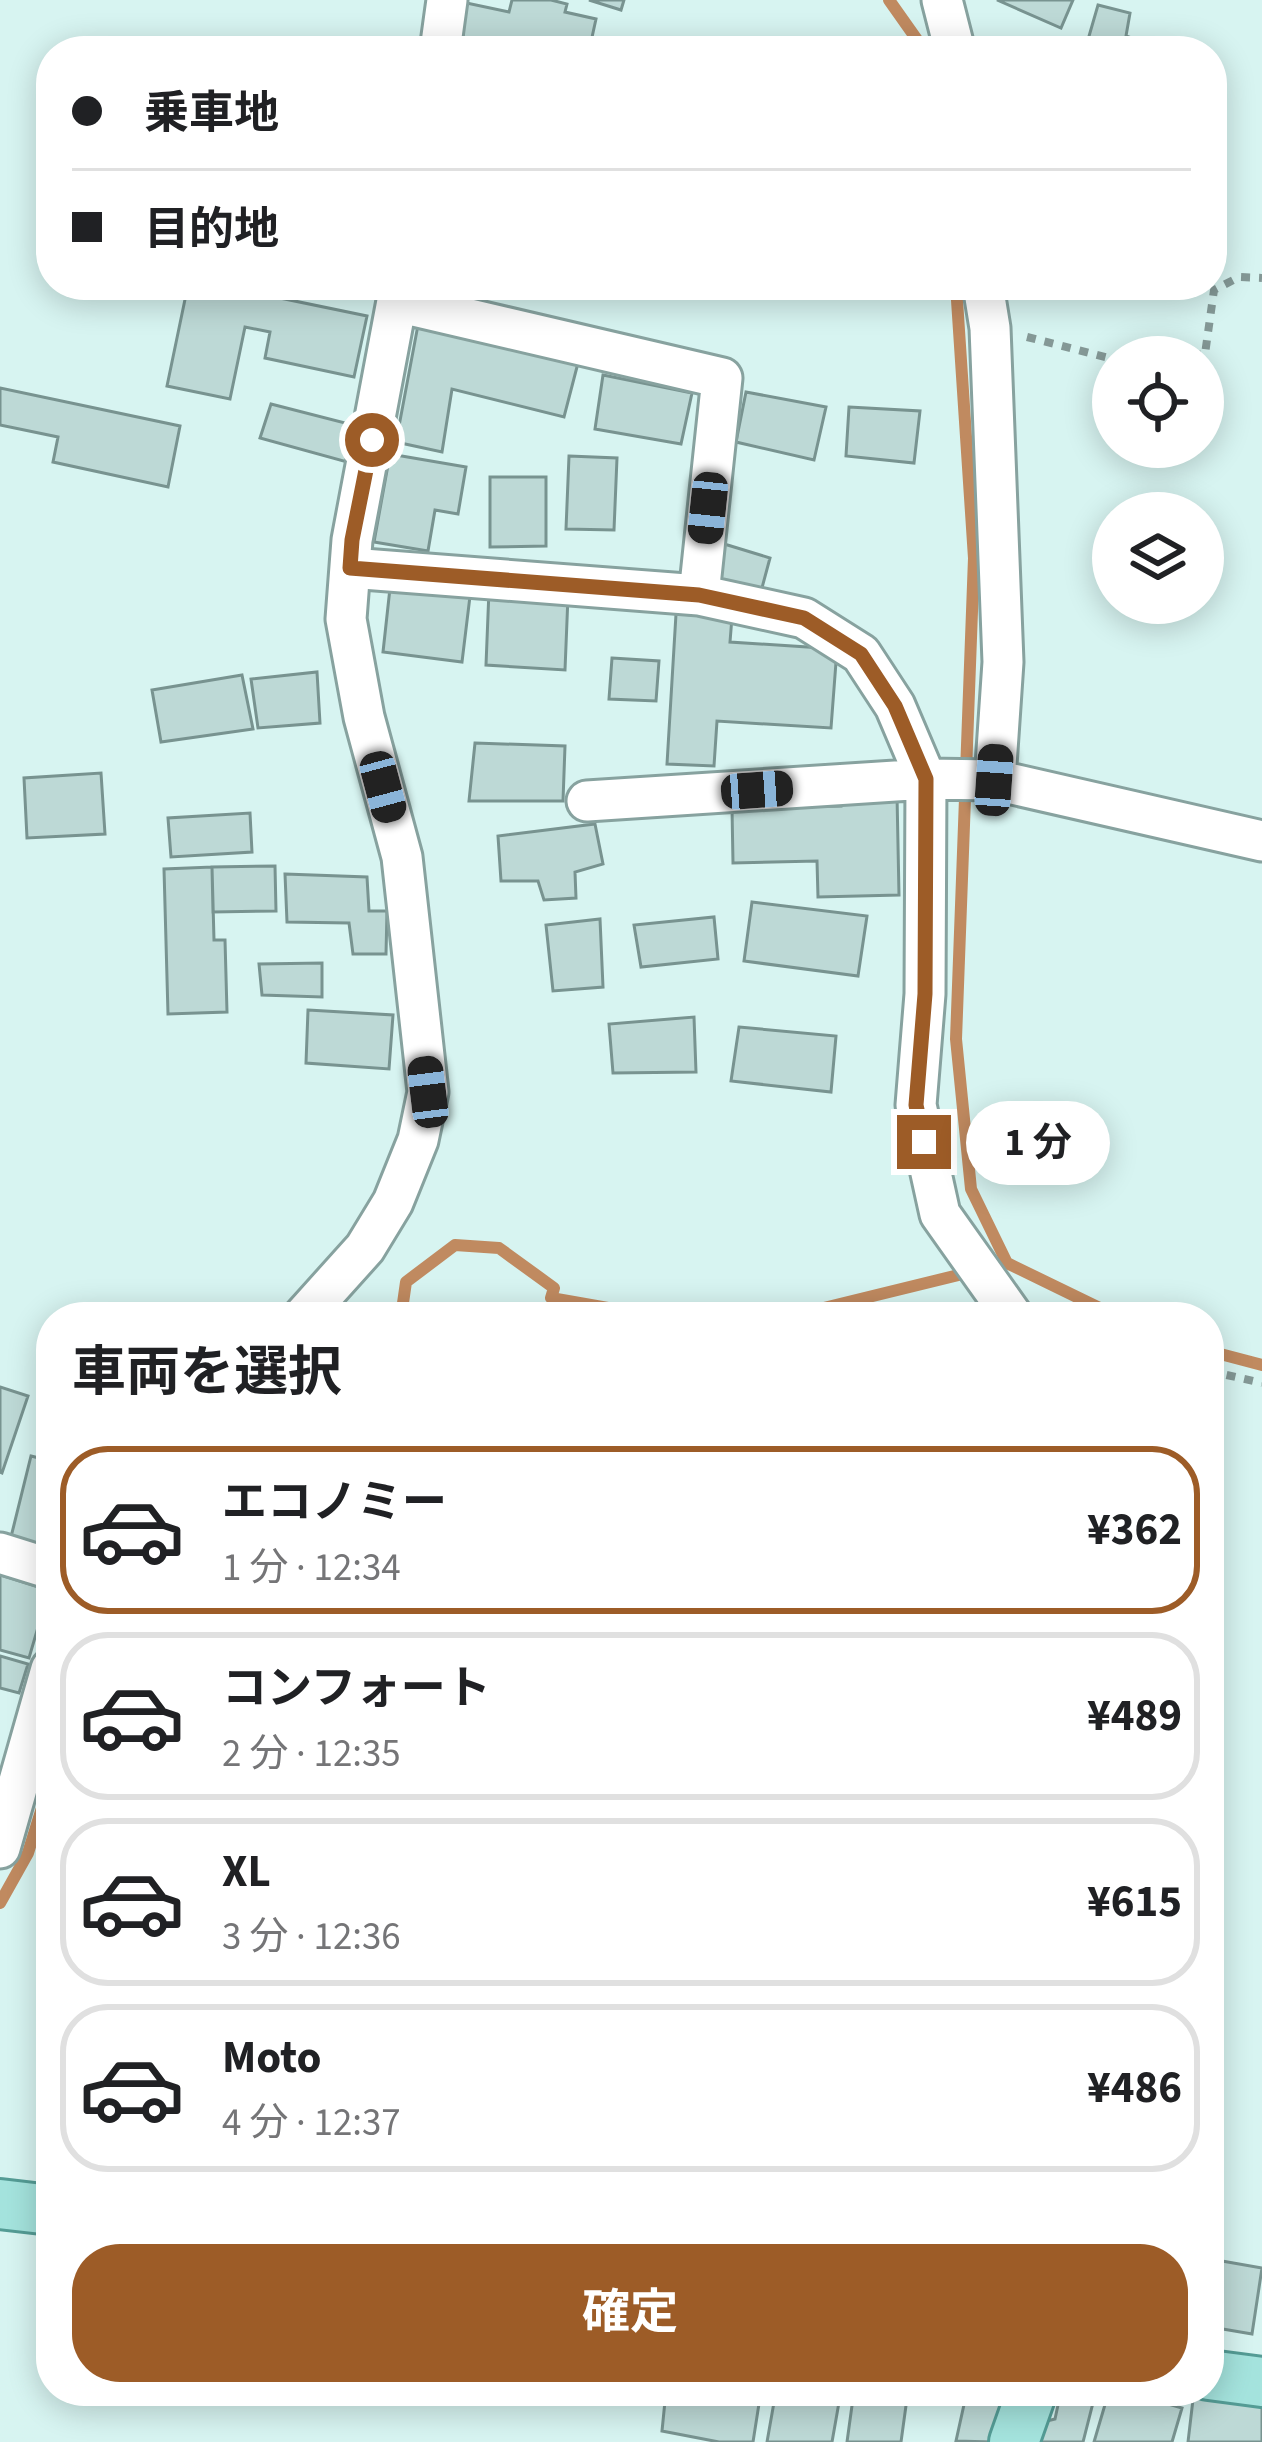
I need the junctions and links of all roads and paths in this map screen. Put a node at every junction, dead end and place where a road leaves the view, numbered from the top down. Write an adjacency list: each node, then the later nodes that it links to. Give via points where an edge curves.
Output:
1 (447, 0): 3 (street)
2 (942, 0): 4 (street)
3 (442, 36)
4 (951, 36)
5 (1262, 278): 6 (path)
6 (1227, 283)
7 (398, 300): 14 (street)
8 (426, 300): 15 (street, via 722,378)
9 (985, 300): 11 (street)
10 (1212, 300): 12 (path)
11 (990, 328): 13 (path); 17 (street, via 1003,662)
12 (1207, 336)
13 (1092, 353)
14 (350, 568): 15 (street); 20 (street, via 346,619 402,857 428,1092 393,1202 365,1249)
15 (699, 595): 16 (street, via 804,618 861,654 895,706)
16 (926, 779): 17 (street); 18 (street); 21 (street, via 916,1105 940,1214)
17 (994, 780): 19 (street)
18 (587, 801)
19 (1262, 842)
20 (317, 1302)
21 (1002, 1302)
22 (1224, 1375): 23 (path)
23 (1262, 1384)
24 (0, 1553): 25 (street)
25 (36, 1564)
26 (36, 1722): 27 (street)
27 (0, 1848)
28 (0, 2204): 29 (main road)
29 (36, 2208)
30 (1224, 2377): 31 (main road)
31 (1262, 2382)
32 (1027, 2406): 33 (main road)
33 (1014, 2442)

